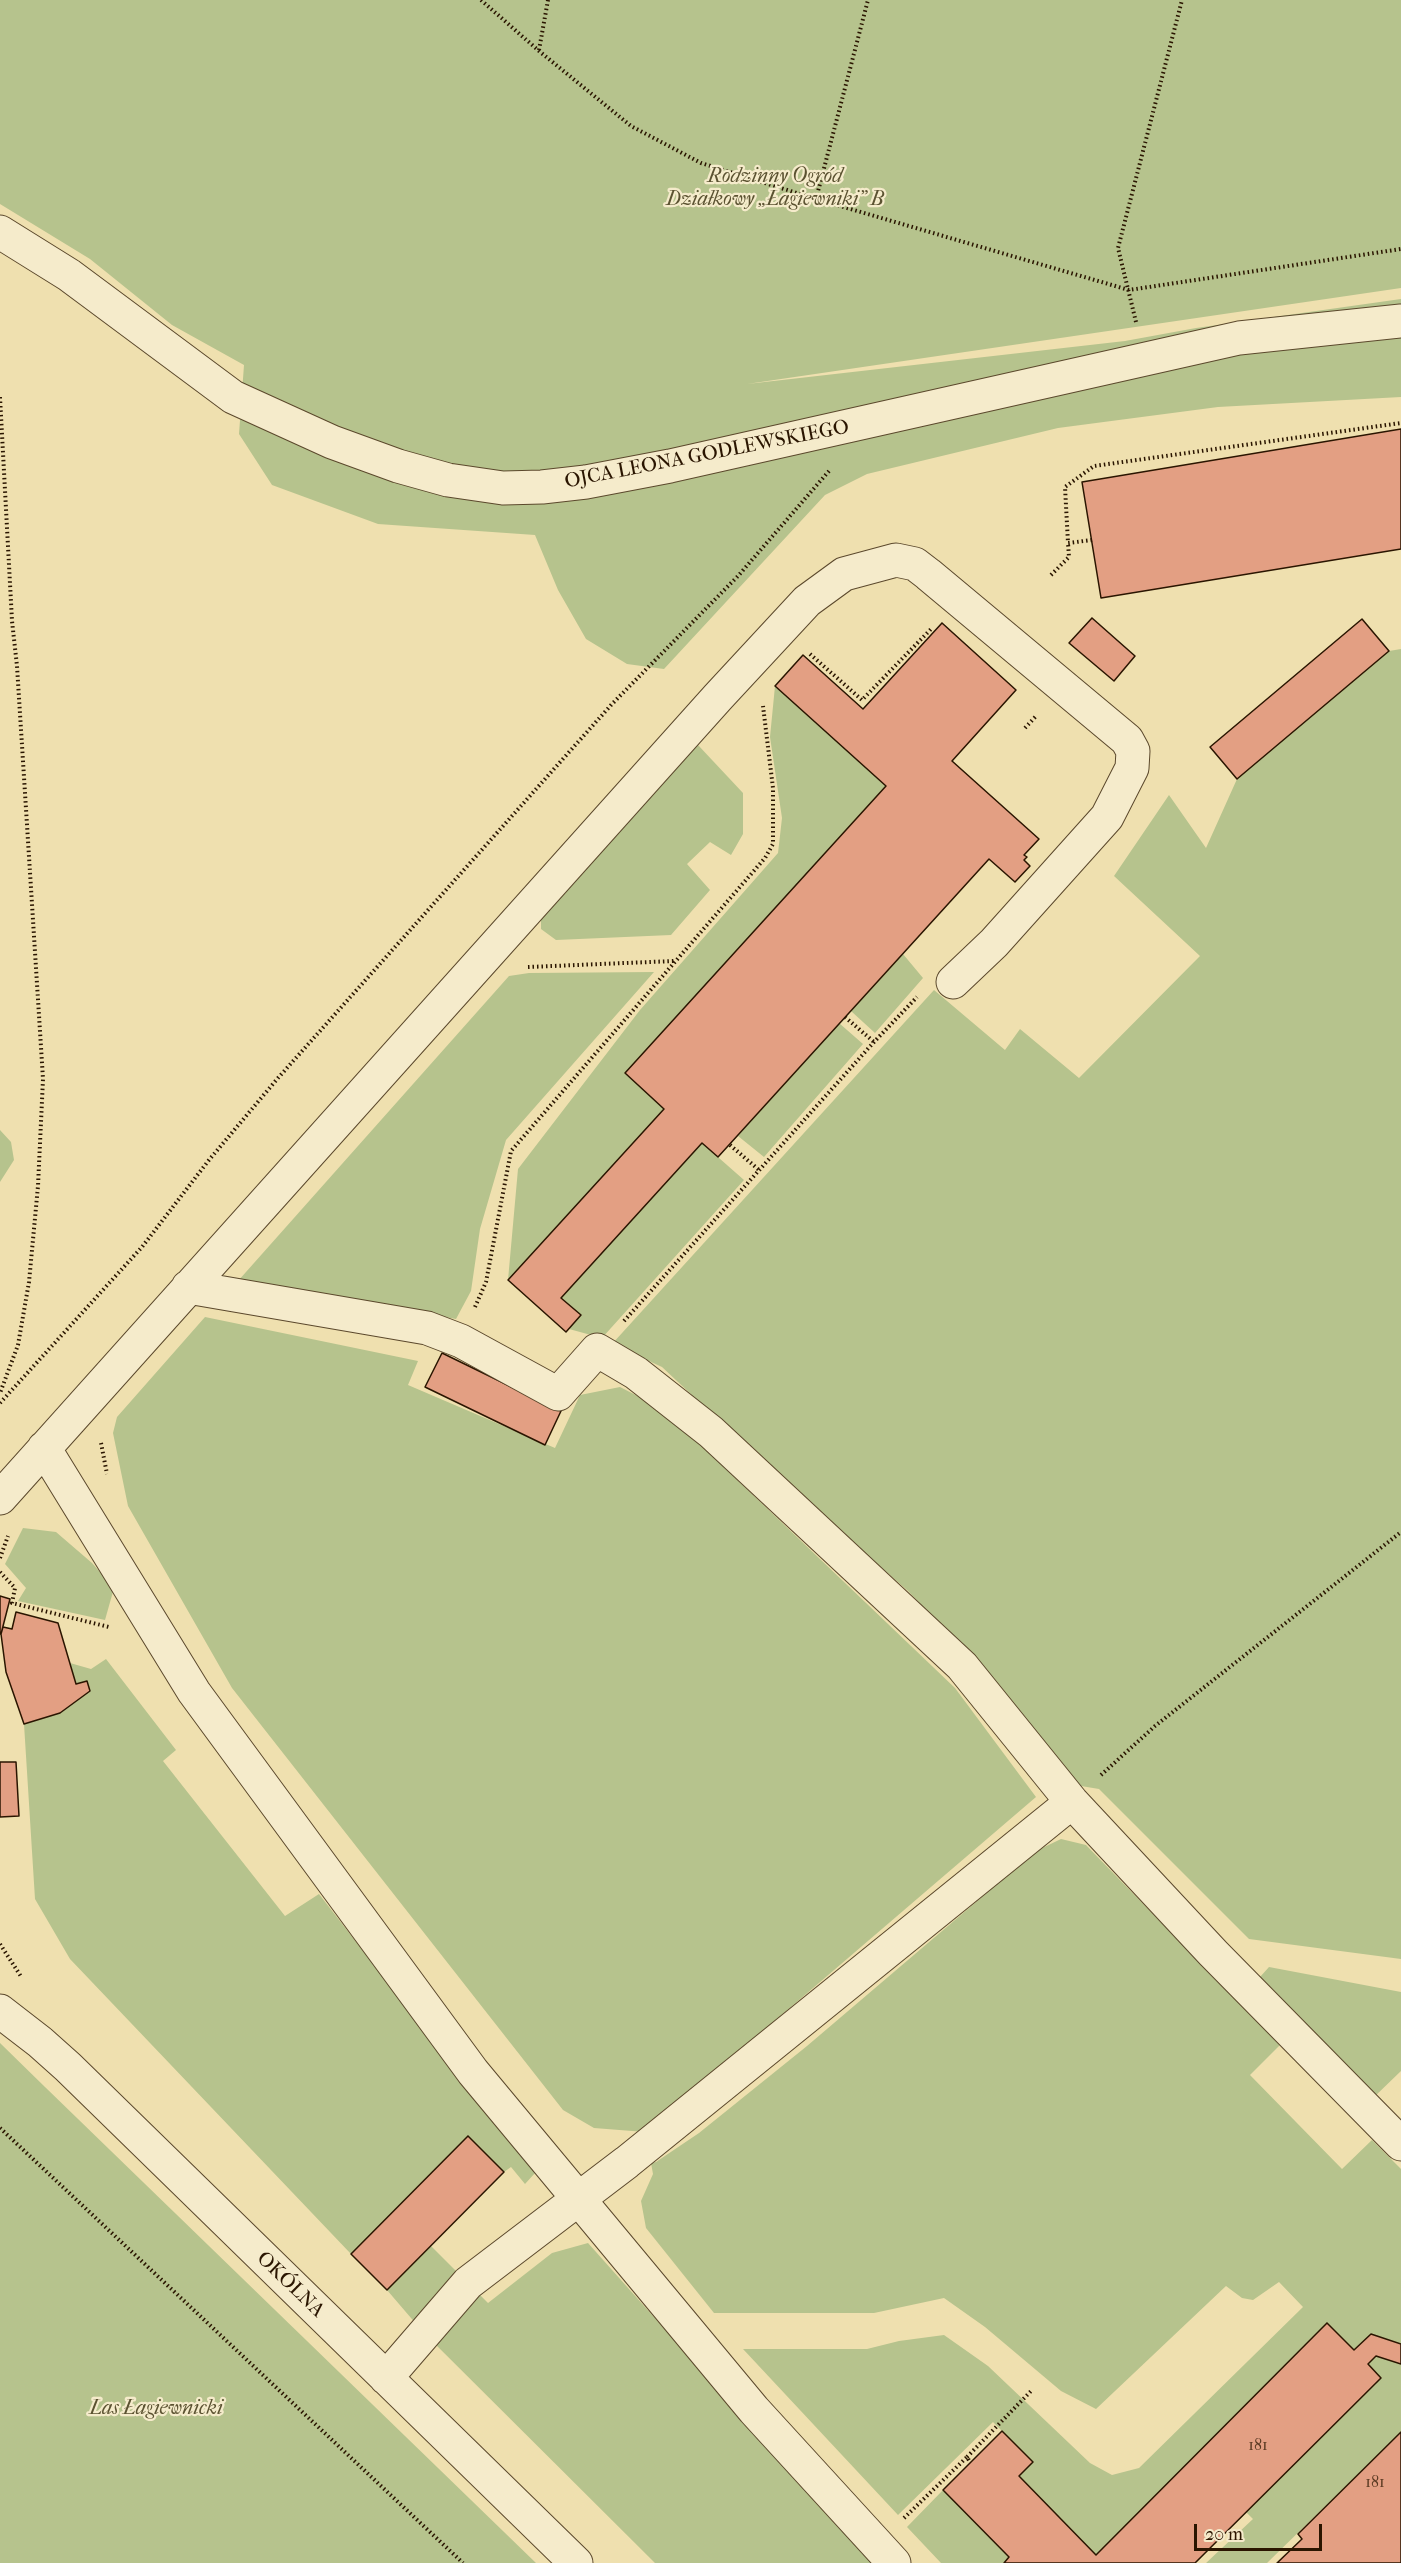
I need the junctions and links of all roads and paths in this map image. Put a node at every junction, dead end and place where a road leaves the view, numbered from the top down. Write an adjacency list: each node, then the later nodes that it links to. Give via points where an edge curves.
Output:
1 (481, 0): 5 (path)
2 (548, 0): 5 (path)
3 (868, 0): 6 (path)
4 (1182, 0): 9 (path, via 1118,248)
5 (538, 51): 6 (path, via 631,126 701,163)
6 (816, 199): 9 (path)
7 (0, 232): 12 (street, OJCA LEONA GODLEWSKIEGO, via 69,275 233,396 332,442 447,480 503,488 586,482)
8 (1401, 249): 9 (path)
9 (1129, 290)
10 (1401, 321): 12 (street, OJCA LEONA GODLEWSKIEGO, via 1239,338)
11 (0, 397): 32 (path, via 43,1079 29,1282 18,1345)
12 (873, 421): 33 (path, via 738,576 612,704 278,1078 142,1247)
13 (1401, 423): 15 (path, via 1094,465 1065,487)
14 (1092, 540): 15 (path)
15 (1068, 543): 16 (path, via 1069,557)
16 (1052, 575)
17 (936, 623): 18 (path, via 862,700)
18 (805, 650)
19 (763, 703): 22 (path, via 773,788 773,844)
20 (1043, 707): 21 (path)
21 (1025, 728)
22 (674, 961): 23 (path); 30 (path, via 511,1151 486,1281)
23 (520, 967)
24 (954, 982): 26 (path, via 929,985); 29 (street, via 1107,817 1132,768 1133,751 1126,740 928,574 915,564 896,560 844,574 807,601)
25 (845, 1017): 26 (path)
26 (874, 1042): 28 (path)
27 (730, 1145): 28 (path)
28 (759, 1170): 31 (path)
29 (188, 1287): 30 (street, via 427,1328); 35 (street)
30 (461, 1341): 31 (street, via 558,1394)
31 (597, 1350): 41 (street, via 636,1372 711,1432 962,1666)
32 (0, 1393)
33 (0, 1402)
34 (101, 1441): 36 (path)
35 (44, 1448): 37 (street); 40 (street)
36 (110, 1484)
37 (0, 1498)
38 (1401, 1532): 41 (path, via 1155,1726)
39 (0, 1572): 40 (path, via 15,1588 12,1603 128,1632)
40 (151, 1618): 45 (street, via 194,1692 466,2062)
41 (1072, 1802): 44 (street, via 1213,1953); 45 (street)
42 (0, 2011): 46 (street, OKÓLNA, via 68,2067)
43 (0, 2128): 51 (path)
44 (1401, 2144)
45 (579, 2199): 46 (street, via 468,2283); 53 (street, via 754,2410)
46 (386, 2378): 52 (street, OKÓLNA)
47 (1032, 2390): 48 (path)
48 (967, 2457): 49 (path); 50 (path)
49 (970, 2462)
50 (897, 2525)
51 (464, 2563)
52 (576, 2563)
53 (894, 2563)

